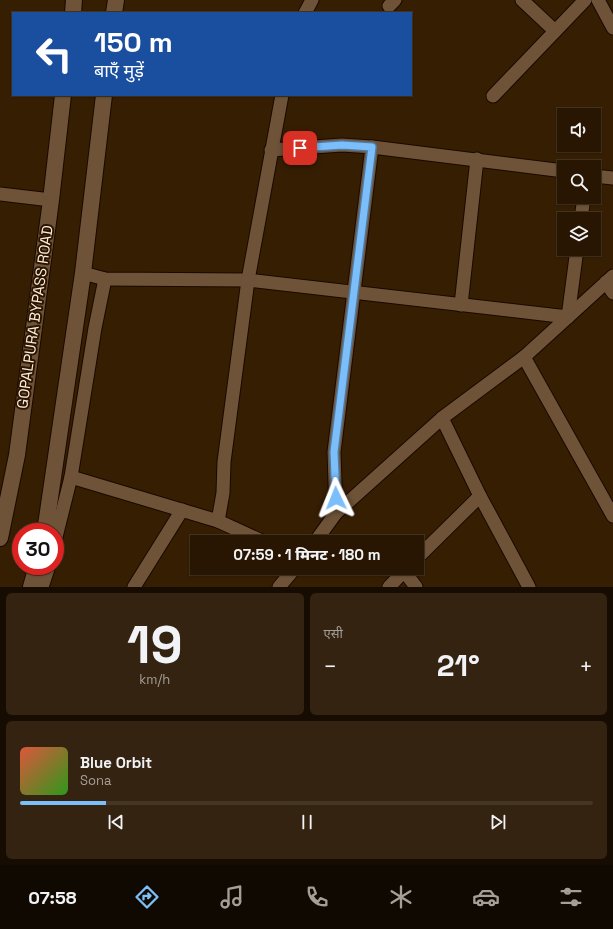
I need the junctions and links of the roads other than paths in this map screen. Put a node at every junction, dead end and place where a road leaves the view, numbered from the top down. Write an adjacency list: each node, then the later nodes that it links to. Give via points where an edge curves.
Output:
1 (74, 0): 7 (street)
2 (116, 0): 8 (street)
3 (312, 0): 9 (street)
4 (522, 0): 11 (street)
5 (585, 0): 11 (street)
6 (598, 0): 10 (street)
7 (73, 12)
8 (114, 12)
9 (306, 12)
10 (613, 28)
11 (555, 31): 15 (street)
12 (63, 96): 23 (street, GOPALPURA BYPASS ROAD)
13 (104, 96): 25 (street)
14 (282, 96): 17 (street)
15 (492, 96)
16 (372, 147): 17 (street, via 342,145); 18 (street); 29 (street)
17 (271, 150): 28 (street)
18 (477, 159): 19 (street); 31 (street)
19 (557, 170)
20 (601, 177): 21 (street)
21 (613, 178)
22 (0, 194): 23 (street)
23 (51, 200): 43 (street, GOPALPURA BYPASS ROAD, via 17,455)
24 (576, 256): 32 (street)
25 (83, 273): 26 (street); 41 (street)
26 (105, 279): 28 (street); 35 (street)
27 (610, 279): 30 (street); 32 (street)
28 (248, 280): 29 (street); 40 (street)
29 (353, 293): 31 (street); 38 (street, via 334,452)
30 (613, 293)
31 (461, 305): 32 (street)
32 (568, 316): 33 (street)
33 (524, 357): 34 (street); 39 (street)
34 (442, 418): 36 (street); 38 (street)
35 (72, 477): 37 (street); 42 (street)
36 (480, 496): 46 (street); 58 (street)
37 (182, 510): 40 (street); 54 (street)
38 (336, 513): 45 (street)
39 (613, 516)
40 (218, 521): 44 (street)
41 (46, 523)
42 (60, 523)
43 (1, 529)
44 (249, 535)
45 (320, 535)
46 (424, 551)
47 (34, 575): 52 (street)
48 (46, 575): 53 (street)
49 (289, 575): 55 (street)
50 (400, 575): 56 (street)
51 (409, 575): 57 (street)
52 (31, 587)
53 (42, 587)
54 (134, 587)
55 (279, 587)
56 (389, 587)
57 (416, 587)
58 (529, 587)

